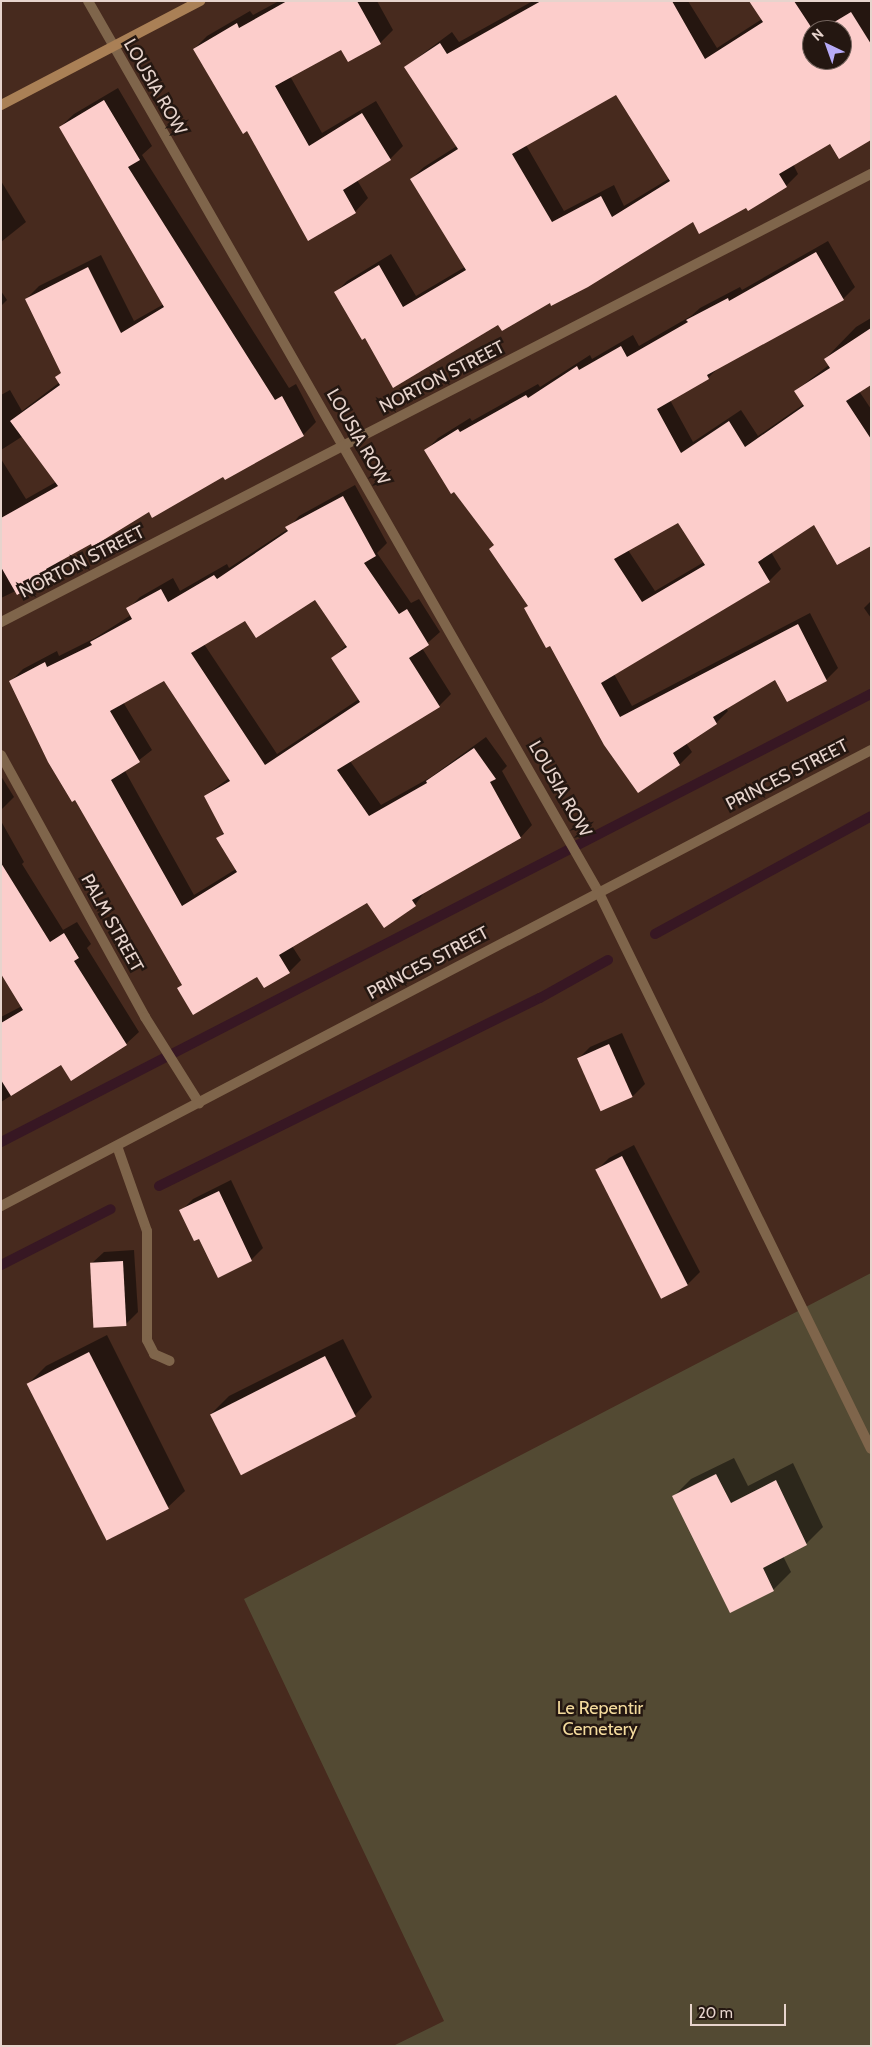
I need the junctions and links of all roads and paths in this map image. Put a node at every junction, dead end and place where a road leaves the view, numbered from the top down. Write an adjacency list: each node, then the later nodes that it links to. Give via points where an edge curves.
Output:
1 (88, 1): 3 (street, LOUSIA ROW)
2 (200, 1): 3 (street)
3 (113, 46): 4 (street); 6 (street, LOUSIA ROW)
4 (1, 105)
5 (871, 174): 6 (street, NORTON STREET)
6 (344, 446): 7 (street, NORTON STREET); 10 (street, LOUSIA ROW)
7 (1, 622)
8 (871, 750): 10 (street, PRINCES STREET)
9 (1, 755): 11 (street, PALM STREET, via 145,1017)
10 (598, 891): 11 (street, PRINCES STREET); 15 (street, LOUSIA ROW)
11 (199, 1103): 12 (street, PRINCES STREET)
12 (117, 1146): 13 (street, PRINCES STREET); 14 (street, via 147,1231 147,1340 154,1354)
13 (1, 1206)
14 (170, 1361)
15 (871, 1449)

